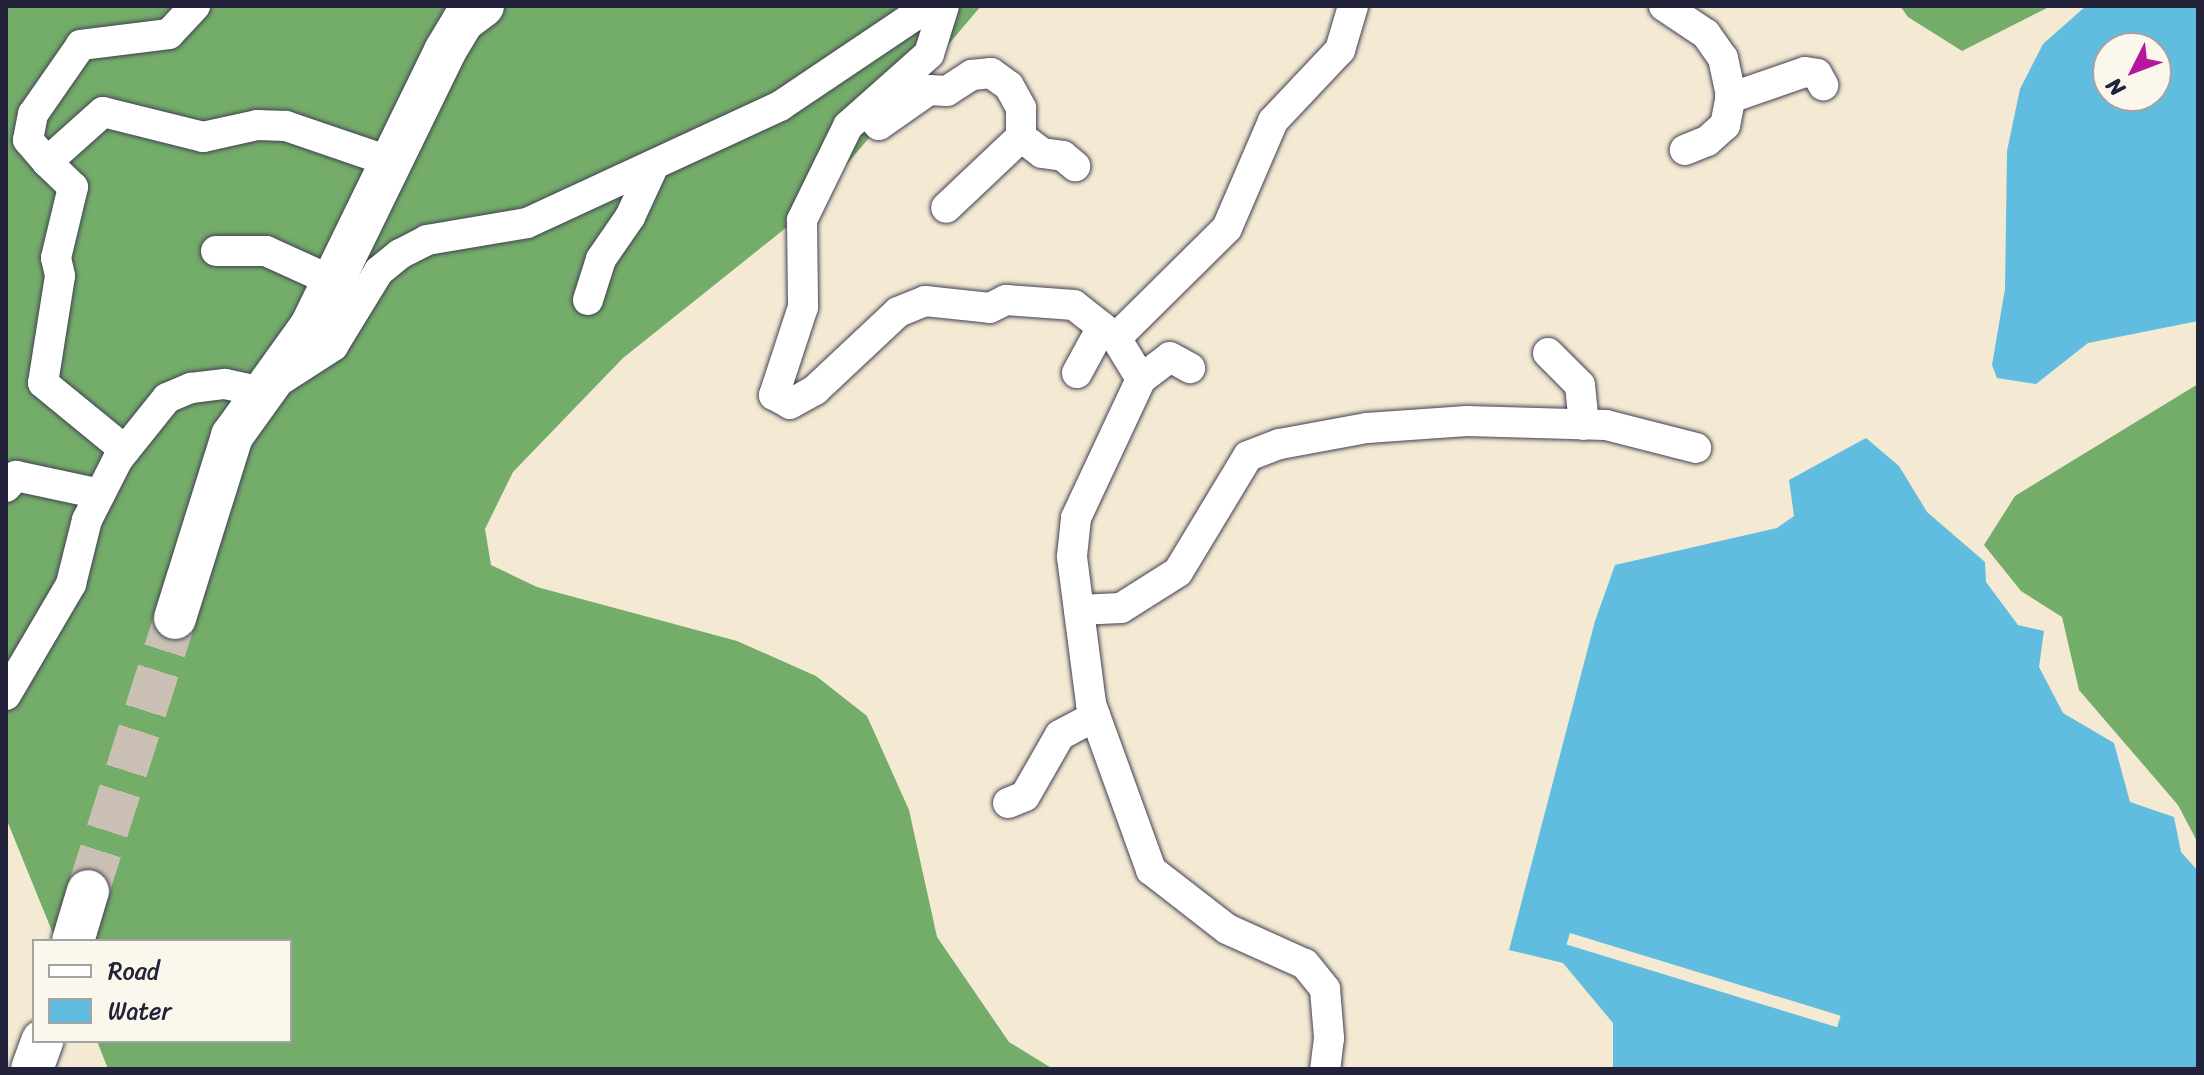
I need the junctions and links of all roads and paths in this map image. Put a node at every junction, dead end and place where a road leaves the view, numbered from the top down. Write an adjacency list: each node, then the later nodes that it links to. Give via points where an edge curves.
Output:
1 (195, 6): 12 (street, via 169,34 81,45 33,114 28,140)
2 (483, 6): 13 (street, via 463,21 445,51)
3 (929, 6): 14 (street, via 780,106)
4 (944, 6): 9 (street, via 929,54)
5 (1353, 6): 20 (street, via 1340,50 1273,121 1227,228)
6 (1664, 6): 8 (street, via 1706,34 1723,58)
7 (1823, 85): 8 (street, via 1817,74 1805,72)
8 (1730, 98): 11 (street, via 1725,125 1707,141)
9 (866, 111): 10 (street, via 879,125 929,90 947,91 972,75 991,73 1009,86 1021,108); 20 (street, via 848,126 802,220 803,307 774,395 790,404 815,390 898,312 925,301 990,308 1006,300 1074,305)
10 (1021, 137): 15 (street, via 1042,153 1063,156); 16 (street)
11 (1685, 150)
12 (47, 162): 13 (street, via 103,112 203,137 257,125 286,126); 28 (street, via 73,187 56,258 60,276 43,383)
13 (391, 162): 18 (street)
14 (654, 165): 19 (street, via 630,217 601,259); 25 (street, via 527,223 427,240 400,254 379,271 333,346)
15 (1075, 166)
16 (946, 208)
17 (216, 251): 18 (street, via 266,251)
18 (332, 281): 25 (street, via 311,326)
19 (588, 300)
20 (1109, 333): 23 (street); 24 (street)
21 (1548, 353): 26 (street, via 1580,385)
22 (1190, 368): 24 (street, via 1170,357)
23 (1077, 373)
24 (1141, 379): 31 (street, via 1076,518 1072,557)
25 (262, 392): 28 (street, via 225,384 191,388 167,398); 32 (street, via 232,436)
26 (1584, 425): 27 (street); 31 (street, via 1467,421 1367,428 1280,444 1248,456 1178,572 1121,608)
27 (1696, 448)
28 (125, 450): 30 (street)
29 (6, 487): 30 (street, via 16,476)
30 (100, 494): 33 (street, via 87,520 71,584)
31 (1079, 610): 34 (street)
32 (175, 618)
33 (6, 695)
34 (1095, 716): 35 (street, via 1060,735 1025,796); 40 (street, via 1151,870 1227,929 1305,964 1325,989)
35 (1008, 803)
36 (88, 891): 37 (street)
37 (74, 939)
38 (41, 1043): 39 (street)
39 (32, 1069)
40 (1325, 1069)

